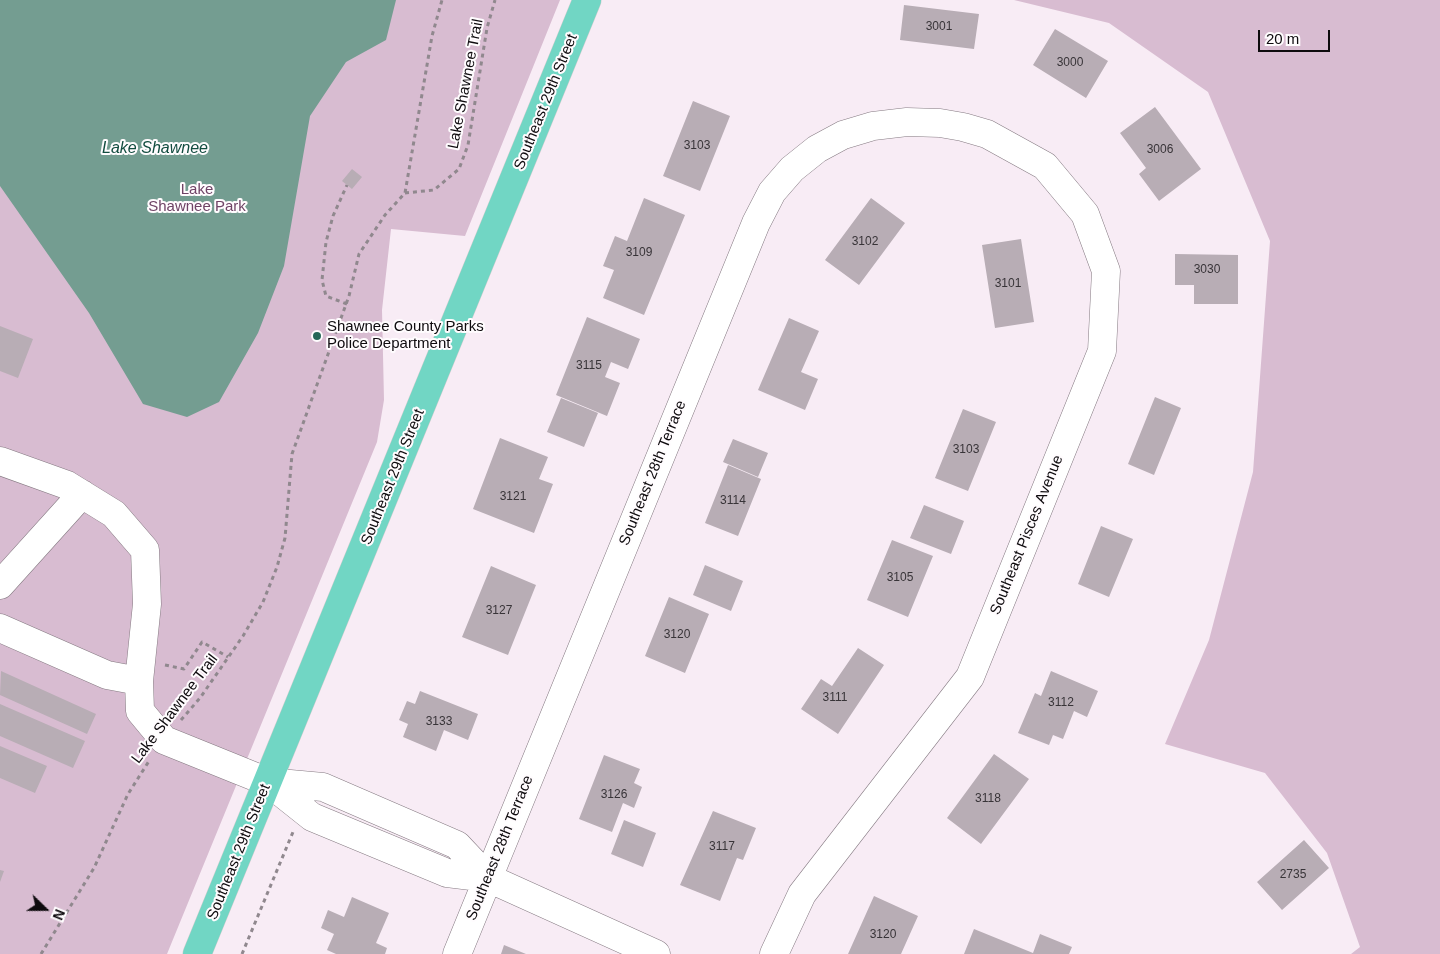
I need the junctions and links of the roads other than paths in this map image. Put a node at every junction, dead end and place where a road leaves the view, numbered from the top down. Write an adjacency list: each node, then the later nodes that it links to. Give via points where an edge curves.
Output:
1 (587, 0): 8 (main road, Southeast 29th Street)
2 (963, 127): 9 (street, Southeast 28th Terrace, via 907,122 874,126 844,135 817,149 792,169 772,192 756,223); 13 (street, Southeast Pisces Avenue, via 987,134 1045,166 1085,214 1106,271 1102,351 970,677 802,894)
3 (0, 461): 4 (street, via 67,485)
4 (82, 494): 5 (street); 7 (street, via 114,514 145,550 147,604)
5 (0, 585)
6 (0, 628): 7 (street, via 107,675)
7 (140, 671): 8 (street, via 140,711 164,740)
8 (268, 782): 9 (street, via 312,817 447,873); 9 (street, via 323,787 457,845); 10 (main road, Southeast 29th Street)
9 (488, 878): 11 (street, Southeast 28th Terrace); 12 (street)
10 (197, 954)
11 (456, 954)
12 (656, 954)
13 (774, 954)

